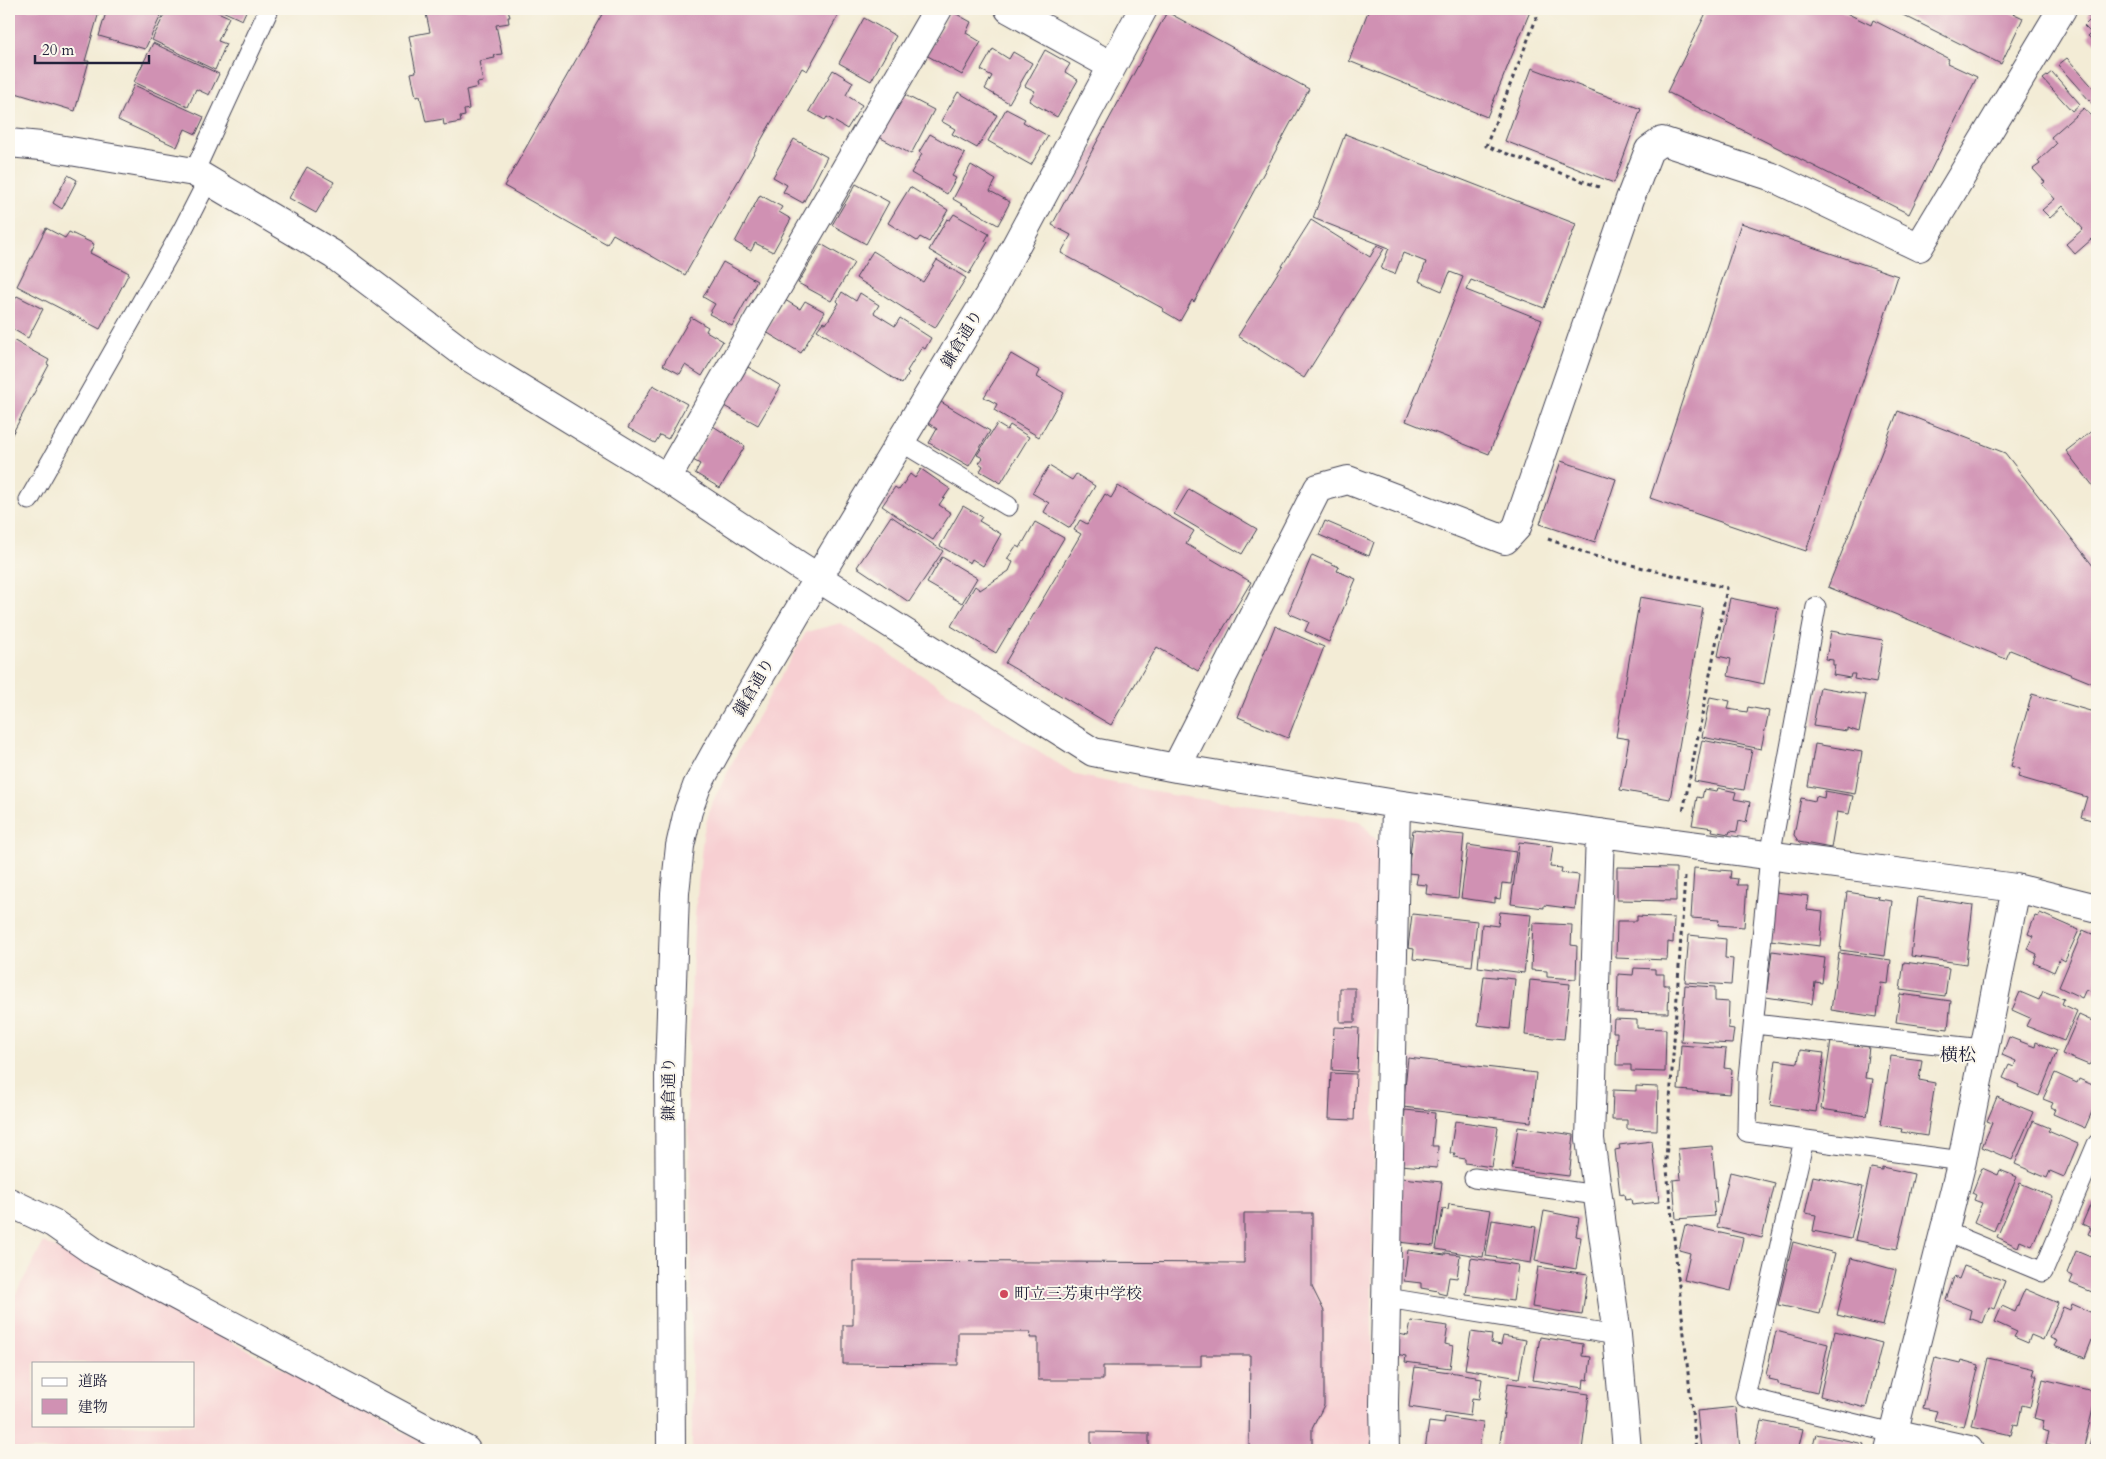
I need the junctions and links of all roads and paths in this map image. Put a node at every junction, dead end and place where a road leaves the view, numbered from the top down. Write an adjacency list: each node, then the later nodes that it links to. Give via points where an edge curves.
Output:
1 (269, 9): 9 (lane)
2 (938, 9): 12 (street)
3 (1009, 9): 7 (street)
4 (1143, 9): 7 (street, 鎌倉通り)
5 (1540, 9): 10 (path, via 1486,146)
6 (2061, 9): 10 (street, via 1919,247 1770,176 1662,141 1649,150)
7 (1112, 66): 11 (street, 鎌倉通り, via 992,290)
8 (9, 143): 9 (street)
9 (201, 176): 12 (street, via 334,255 469,356); 13 (lane, via 183,230)
10 (1630, 199): 15 (street)
11 (900, 441): 14 (lane); 16 (street, 鎌倉通り)
12 (667, 478): 16 (street)
13 (29, 500)
14 (1008, 506)
15 (1517, 527): 18 (street, via 1505,540 1348,480 1318,488); 21 (path, via 1594,556 1727,588)
16 (818, 578): 18 (street, via 1093,752); 38 (street, 鎌倉通り, via 698,786 680,846 669,1072)
17 (1816, 606): 22 (lane)
18 (1176, 768): 19 (street)
19 (1396, 804): 20 (street); 34 (street)
20 (1600, 833): 21 (street); 31 (street, via 1590,1139)
21 (1682, 843): 22 (street); 41 (path, via 1666,1160)
22 (1770, 856): 23 (street); 25 (lane)
23 (2016, 888): 24 (street); 26 (street)
24 (2097, 908)
25 (1754, 1024): 26 (lane); 27 (lane, via 1747,1132)
26 (1983, 1049): 29 (street)
27 (1804, 1140): 29 (lane); 36 (lane, via 1745,1397)
28 (2097, 1144): 33 (lane, via 2043,1272)
29 (1962, 1161): 33 (street)
30 (1474, 1178): 31 (lane)
31 (1597, 1195): 35 (street)
32 (9, 1202): 37 (street, via 53,1223 96,1253)
33 (1944, 1231): 36 (street)
34 (1387, 1298): 35 (lane); 39 (street)
35 (1616, 1335): 40 (street)
36 (1891, 1442): 42 (street)
37 (466, 1450)
38 (671, 1450)
39 (1385, 1450)
40 (1627, 1450)
41 (1696, 1450)
42 (1969, 1450)

